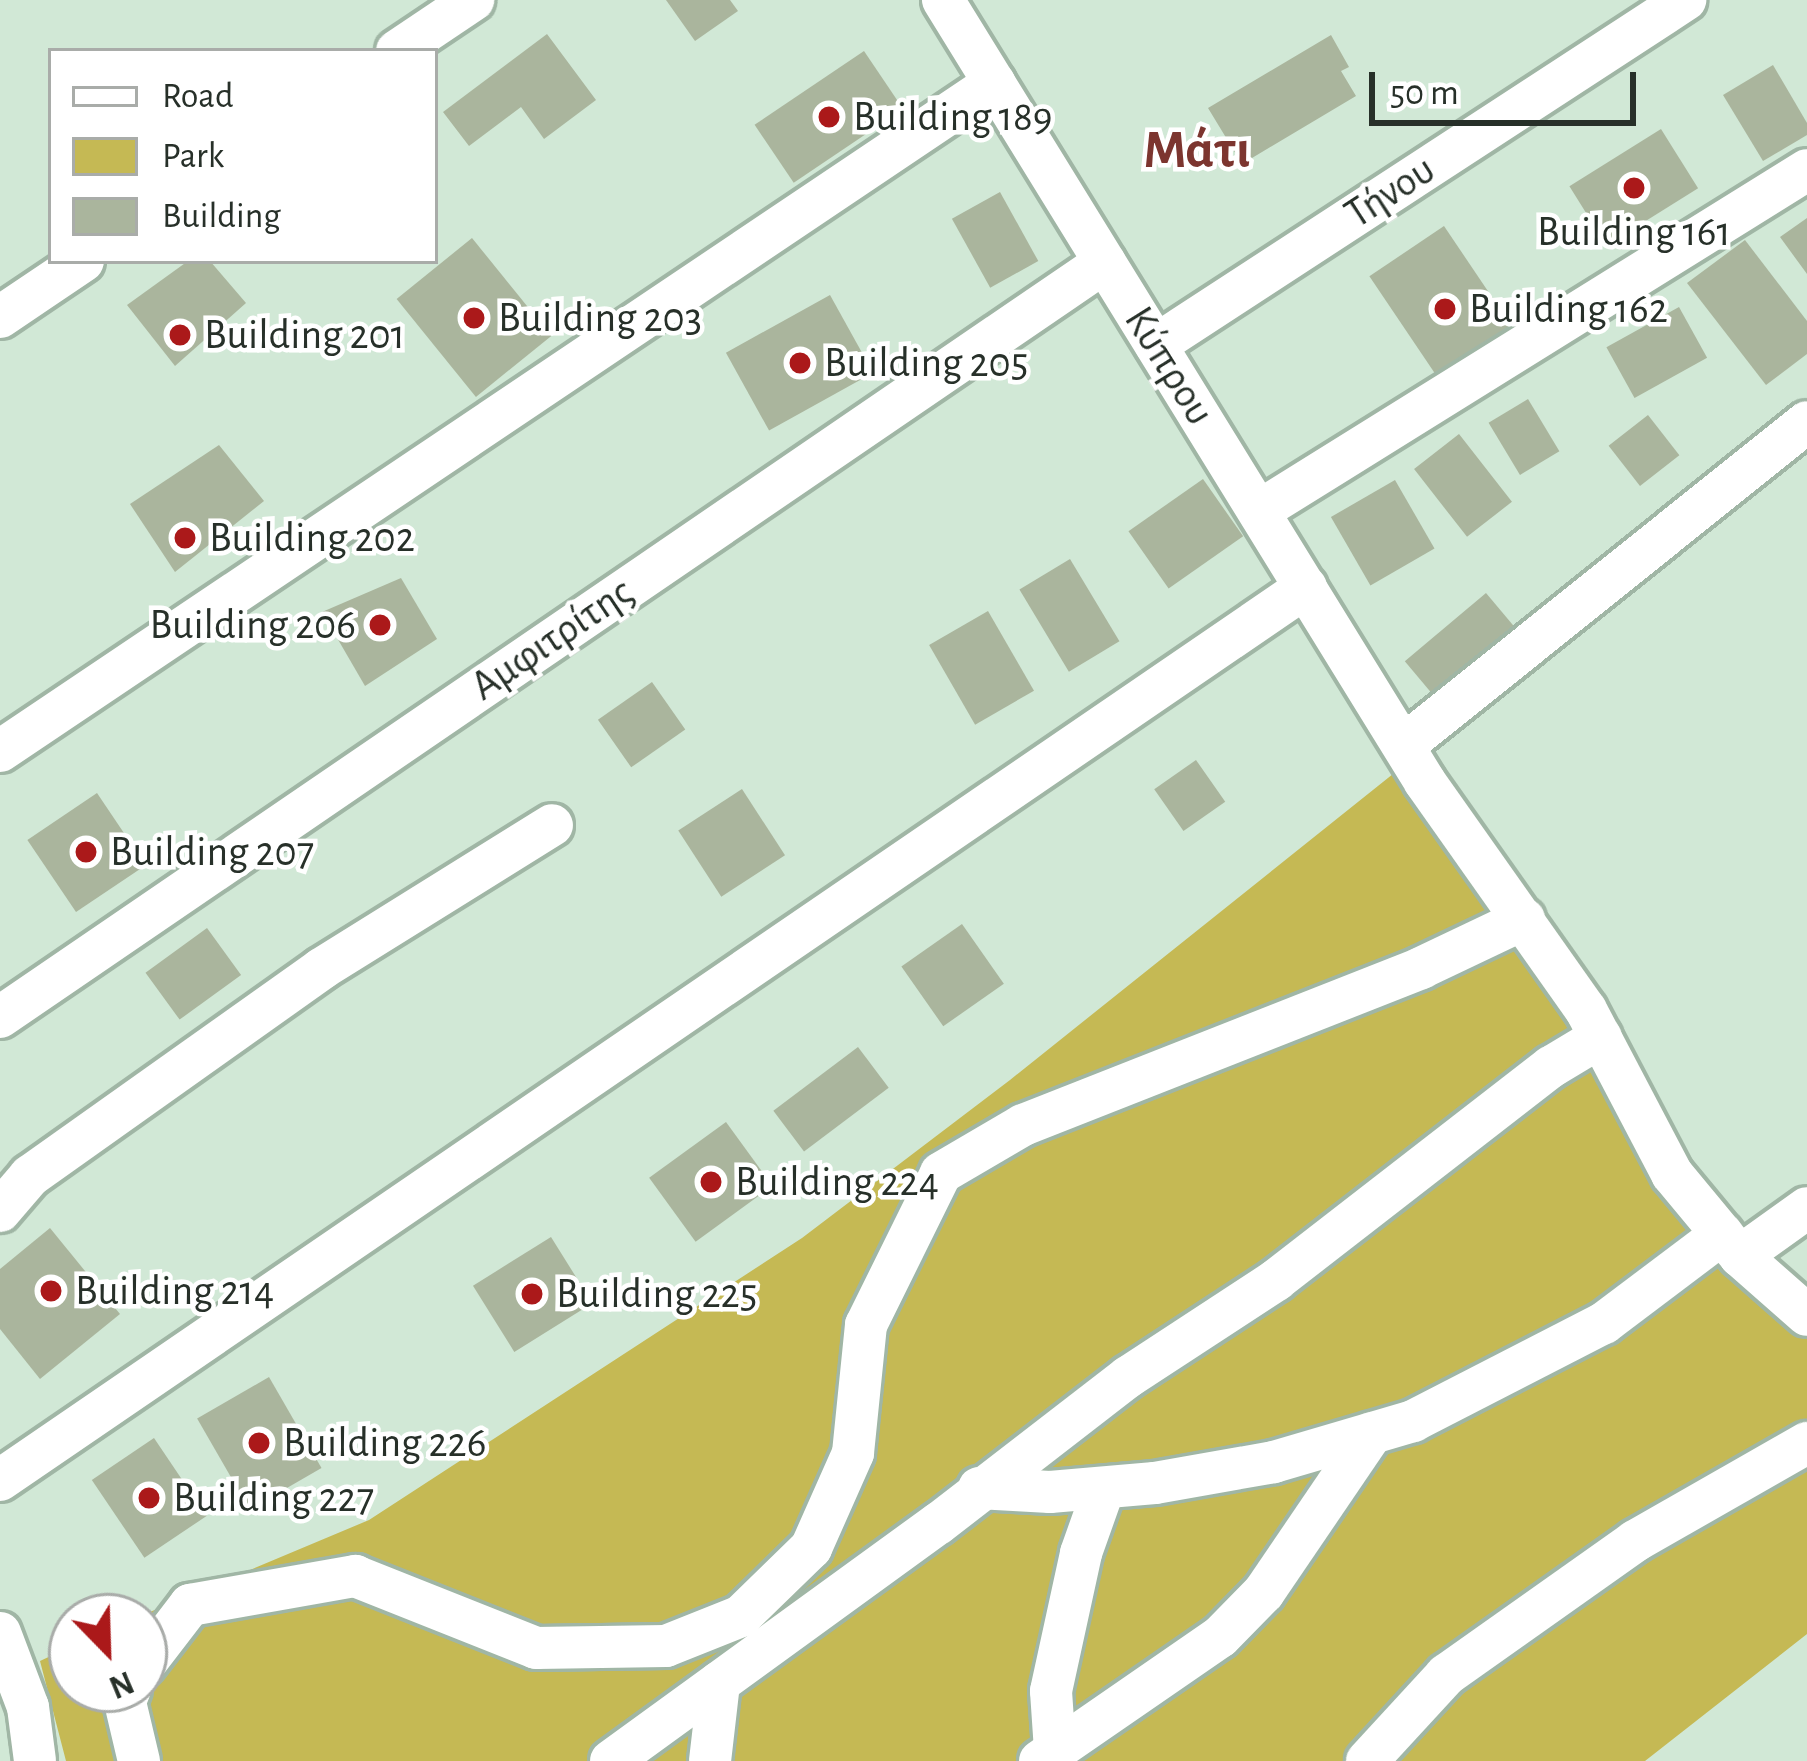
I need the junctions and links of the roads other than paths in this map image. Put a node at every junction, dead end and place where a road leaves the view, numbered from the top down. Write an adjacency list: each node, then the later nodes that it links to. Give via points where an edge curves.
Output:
1 (473, 0): 4 (street)
2 (943, 0): 5 (street, Κύπρου)
3 (1685, 0): 10 (street, Τήνου)
4 (401, 48)
5 (994, 83): 7 (street, Κύπρου); 15 (street)
6 (1807, 170): 12 (street)
7 (1105, 262): 10 (street, Κύπρου); 18 (street, Αμφιτρίτης)
8 (78, 264): 9 (street)
9 (0, 316)
10 (1156, 345): 12 (street, Κύπρου)
11 (1807, 422): 14 (street)
12 (1259, 511): 13 (street, Κύπρου)
13 (1306, 587): 14 (street, Κύπρου); 26 (street)
14 (1400, 739): 17 (street, Κύπρου)
15 (0, 751)
16 (552, 825): 21 (street, via 321,969 30,1176)
17 (1524, 919): 19 (street, Κύπρου); 30 (street, via 1421,968 1023,1125 941,1173 866,1325 853,1453 811,1548 741,1616 666,1646 536,1648 356,1576 190,1605)
18 (0, 1017)
19 (1601, 1037): 22 (street, Κύπρου, via 1672,1174); 27 (street)
20 (1807, 1208): 22 (street)
21 (0, 1210)
22 (1731, 1245): 23 (street, Κύπρου); 24 (street, via 1540,1360)
23 (1807, 1315)
24 (1372, 1433): 28 (street, via 1274,1462); 33 (street, via 1264,1592 1220,1637)
25 (1807, 1443): 38 (street, via 1635,1540 1446,1675)
26 (0, 1480)
27 (979, 1488): 28 (street); 31 (street)
28 (1104, 1488): 33 (street, via 1051,1691)
29 (0, 1633): 34 (street, via 28,1707)
30 (168, 1634)
31 (719, 1683): 36 (street); 37 (street)
32 (128, 1713): 35 (street)
33 (1048, 1755)
34 (35, 1761)
35 (139, 1761)
36 (611, 1761)
37 (710, 1761)
38 (1367, 1761)

